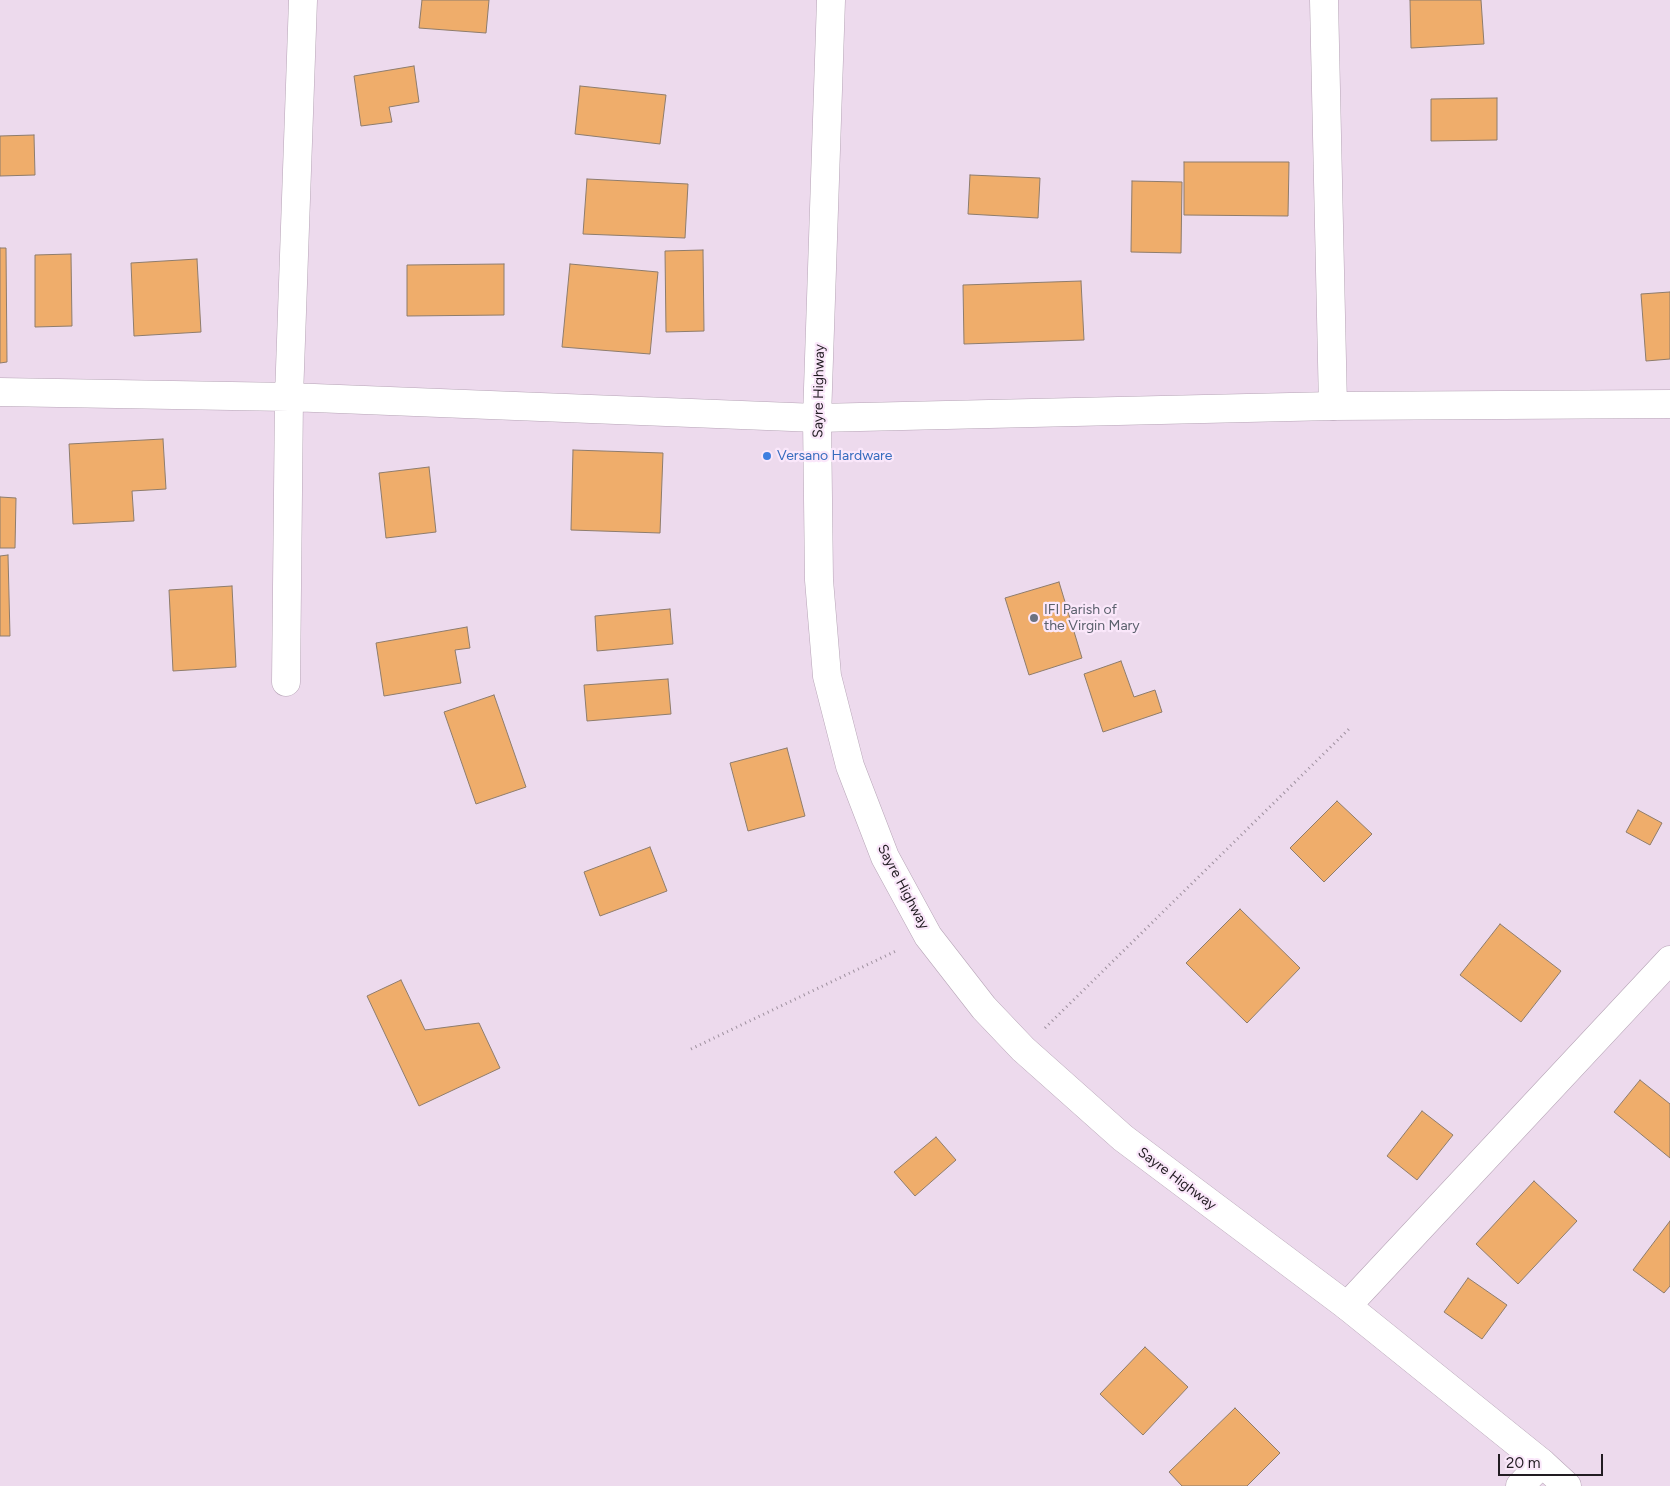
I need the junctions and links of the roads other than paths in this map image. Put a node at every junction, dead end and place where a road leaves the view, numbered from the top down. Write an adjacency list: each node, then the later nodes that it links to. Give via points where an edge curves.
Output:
1 (303, 0): 5 (main road)
2 (831, 0): 8 (main road, Sayre Highway)
3 (1324, 0): 7 (main road)
4 (0, 392): 5 (main road)
5 (289, 397): 8 (main road); 9 (main road)
6 (1670, 404): 7 (main road)
7 (1333, 406): 8 (main road)
8 (817, 418): 11 (main road, Sayre Highway, via 819,580 827,676 850,766 885,857 928,936 984,1008 1023,1049 1123,1138)
9 (286, 682)
10 (1670, 960): 11 (main road)
11 (1347, 1306): 12 (main road, Sayre Highway)
12 (1542, 1463): 13 (main road); 14 (main road, Sayre Highway)
13 (1520, 1486)
14 (1567, 1486)

